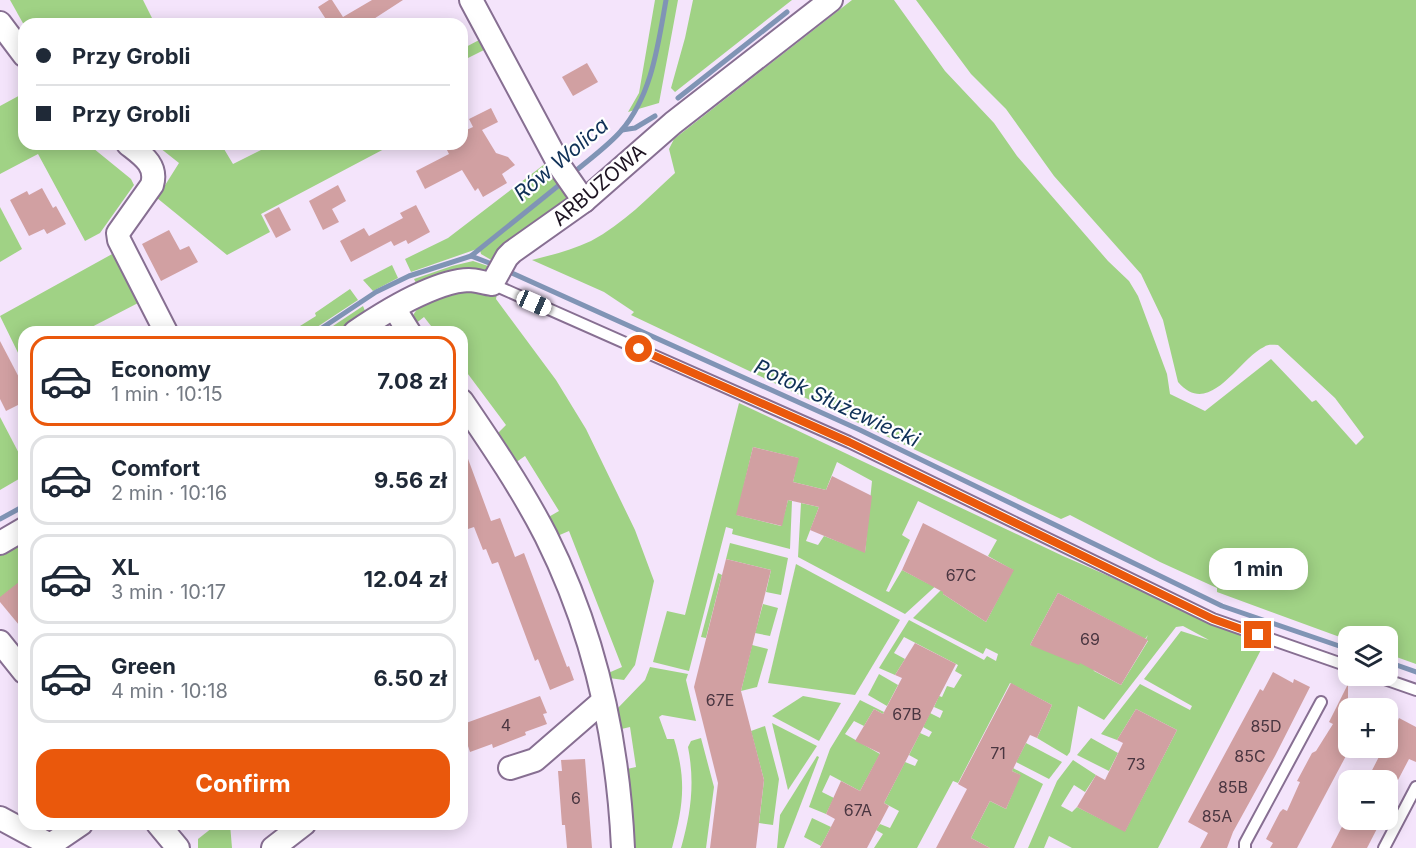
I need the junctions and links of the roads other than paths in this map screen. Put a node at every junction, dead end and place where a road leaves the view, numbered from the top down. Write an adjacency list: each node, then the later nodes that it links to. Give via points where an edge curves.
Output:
1 (471, 0): 6 (street, via 561,168)
2 (831, 0): 6 (street, ARBUZOWA)
3 (0, 23): 4 (street)
4 (18, 47)
5 (136, 150): 9 (street, via 147,158 154,178 118,233 119,240)
6 (581, 197): 7 (street, ARBUZOWA, via 507,257)
7 (493, 281): 8 (street, via 458,281); 16 (lane, via 849,442 1213,619)
8 (394, 308): 10 (street); 11 (street)
9 (163, 326)
10 (365, 326)
11 (406, 326)
12 (468, 410): 20 (street, via 500,455 546,536 583,626)
13 (18, 532): 14 (street)
14 (0, 543)
15 (0, 642): 17 (street)
16 (1338, 663)
17 (18, 664)
18 (1398, 684): 19 (lane)
19 (1416, 690)
20 (603, 701): 22 (street, via 535,760); 32 (street, via 617,770)
21 (1321, 702): 33 (lane)
22 (510, 768)
23 (1416, 787): 34 (lane)
24 (0, 818): 25 (street)
25 (18, 828)
26 (22, 830): 27 (street, via 50,845)
27 (72, 830)
28 (163, 830): 30 (street)
29 (296, 830): 31 (street)
30 (178, 848)
31 (273, 848)
32 (623, 848)
33 (1245, 848)
34 (1384, 848)

